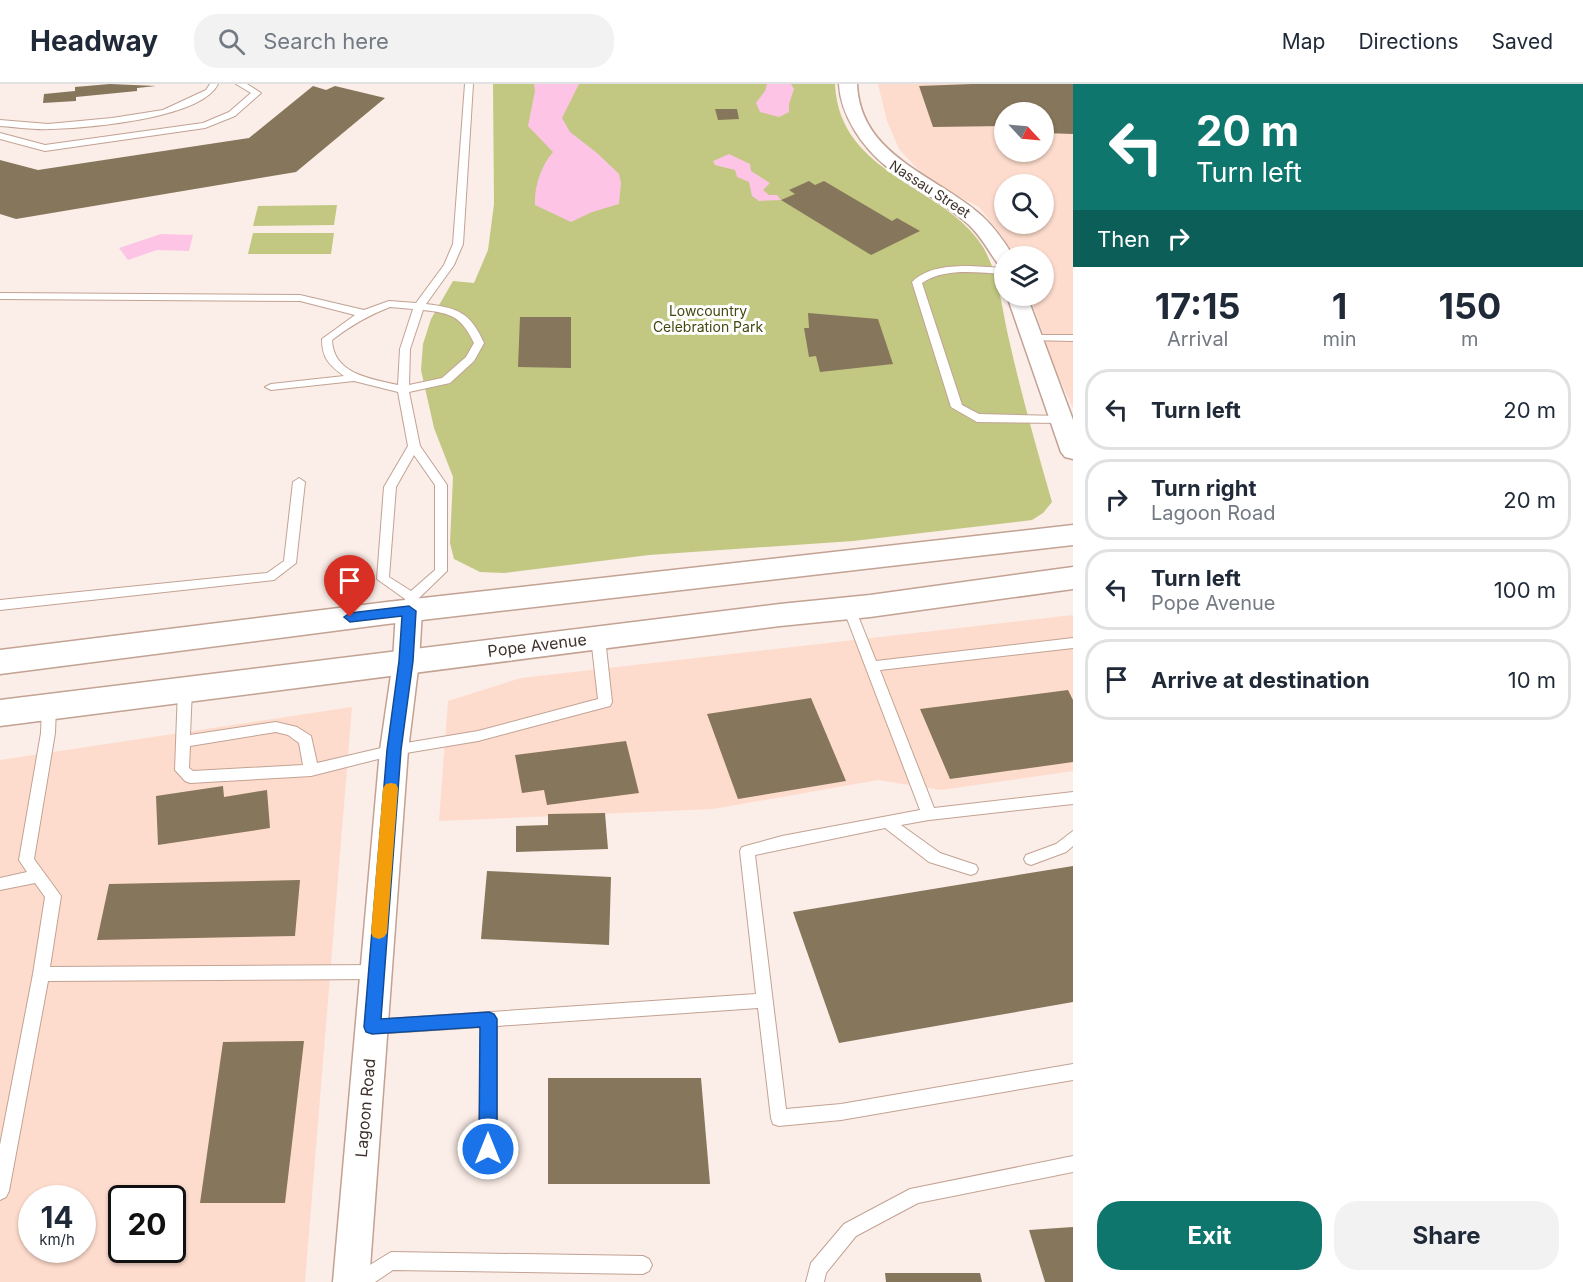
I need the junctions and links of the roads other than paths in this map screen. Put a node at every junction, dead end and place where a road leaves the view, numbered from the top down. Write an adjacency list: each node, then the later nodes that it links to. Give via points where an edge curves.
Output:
1 (214, 84): 5 (lane, via 210,92 165,112 48,127)
2 (240, 84): 6 (lane, via 257,93 232,114 205,125 45,148)
3 (470, 84): 10 (lane, via 458,244 449,265)
4 (848, 84): 7 (street, Nassau Street, via 848,101 868,141 881,156 969,213)
5 (0, 123)
6 (0, 136)
7 (999, 246)
8 (994, 271): 18 (lane, via 945,270 926,274 917,282 957,407 977,418)
9 (0, 296): 12 (lane, via 300,298)
10 (419, 306): 12 (lane, via 389,304); 17 (lane, via 405,349); 17 (lane, via 460,315 479,343 470,359 446,381)
11 (1021, 306): 13 (street)
12 (362, 313): 15 (lane, via 327,339 333,363)
13 (1032, 338): 14 (lane); 18 (street)
14 (1073, 338)
15 (354, 378): 16 (lane); 17 (lane)
16 (271, 387)
17 (403, 390): 19 (lane)
18 (1061, 420): 20 (street)
19 (414, 446): 24 (lane, via 390,487 383,579); 24 (lane, via 441,485 441,571)
20 (1073, 452)
21 (299, 482): 25 (lane, via 290,563 270,577)
22 (1073, 535): 24 (main road)
23 (1073, 578): 26 (main road, Pope Avenue)
24 (411, 604): 29 (main road); 30 (street, Lagoon Road)
25 (0, 605)
26 (849, 608): 27 (main road, Pope Avenue); 32 (lane)
27 (598, 638): 30 (main road, Pope Avenue); 37 (lane, via 604,702 478,736)
28 (1073, 643): 32 (lane)
29 (78, 652): 31 (main road); 34 (main road)
30 (406, 661): 33 (main road, Pope Avenue); 37 (street, Lagoon Road)
31 (0, 662)
32 (871, 666): 40 (lane)
33 (185, 689): 34 (main road, Pope Avenue); 36 (lane)
34 (61, 705): 35 (main road, Pope Avenue); 45 (lane, via 48,733 26,860)
35 (0, 713)
36 (183, 742): 38 (lane, via 276,727 306,740); 38 (lane, via 182,770 190,777)
37 (394, 750): 38 (lane); 47 (street, Lagoon Road)
38 (311, 770)
39 (1073, 798): 40 (lane)
40 (929, 814): 41 (lane)
41 (887, 822): 44 (lane, via 926,854 946,864); 49 (lane, via 747,851)
42 (1073, 837): 43 (lane, via 1061,848)
43 (1031, 860)
44 (971, 868)
45 (38, 876): 46 (lane); 48 (lane, via 53,896)
46 (0, 884)
47 (376, 972): 48 (lane); 51 (street, Lagoon Road)
48 (41, 974): 55 (lane)
49 (765, 1000): 50 (lane); 52 (lane, via 779,1118 841,1112)
50 (489, 1019): 51 (lane); 54 (lane)
51 (372, 1027): 57 (street, Lagoon Road)
52 (1073, 1072)
53 (1073, 1164): 59 (lane, via 916,1195 850,1230 817,1269)
54 (488, 1170)
55 (0, 1191)
56 (643, 1264): 58 (lane, via 391,1261)
57 (351, 1282)
58 (358, 1282)
59 (815, 1282)

